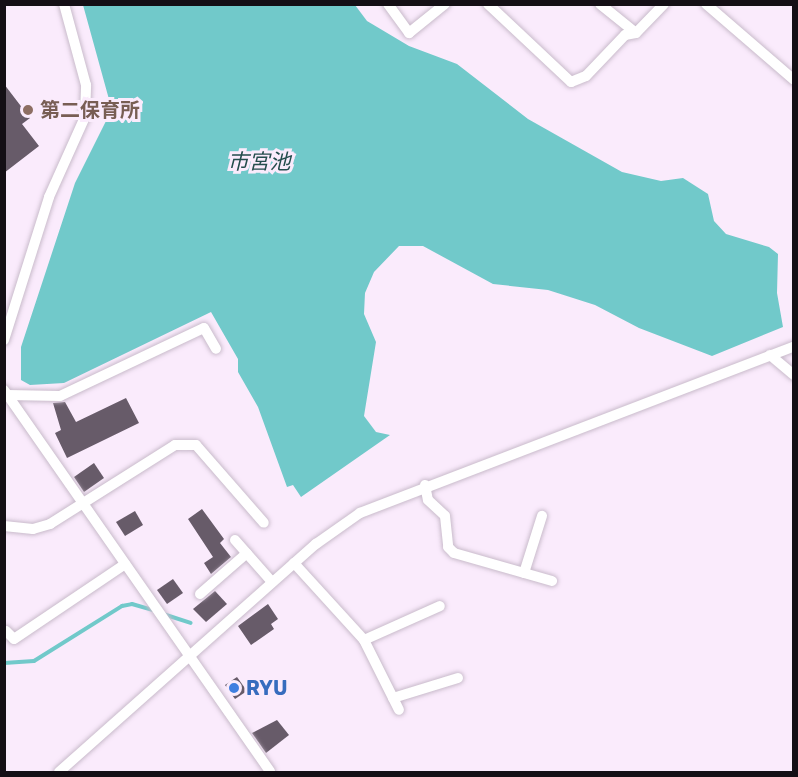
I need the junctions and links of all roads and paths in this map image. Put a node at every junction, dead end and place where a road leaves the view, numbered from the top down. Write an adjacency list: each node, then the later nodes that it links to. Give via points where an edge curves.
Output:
1 (64, 4): 10 (street, via 86,85 86,117 49,197)
2 (387, 4): 3 (street, via 410,33)
3 (444, 4)
4 (488, 4): 8 (street, via 571,82 586,76 625,35)
5 (600, 4): 8 (street)
6 (664, 4): 8 (street)
7 (706, 4): 9 (street)
8 (636, 33)
9 (794, 80)
10 (4, 340)
11 (794, 346): 13 (street)
12 (216, 349): 15 (street, via 204,328 60,396)
13 (770, 355): 14 (street); 16 (street)
14 (794, 375)
15 (6, 392): 17 (street)
16 (425, 485): 23 (street, via 360,513); 25 (street, via 428,500 445,516 448,547 454,553)
17 (84, 505): 19 (street, via 175,446 196,445); 20 (street, via 42,526); 24 (street)
18 (542, 516): 25 (street)
19 (264, 523)
20 (4, 526)
21 (235, 540): 22 (street)
22 (247, 553): 27 (street); 28 (street)
23 (294, 563): 27 (street); 31 (street)
24 (125, 564): 30 (street, via 14,639); 32 (street)
25 (524, 573): 26 (street)
26 (552, 581)
27 (272, 582): 32 (street)
28 (200, 594)
29 (440, 606): 31 (street)
30 (6, 631)
31 (364, 640): 34 (street)
32 (190, 658): 36 (street); 37 (street)
33 (458, 678): 34 (street)
34 (393, 698): 35 (street)
35 (399, 710)
36 (59, 772)
37 (270, 772)

